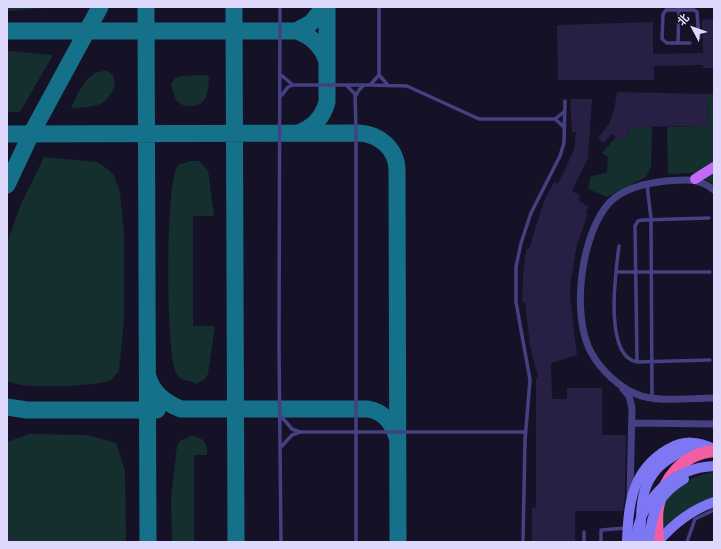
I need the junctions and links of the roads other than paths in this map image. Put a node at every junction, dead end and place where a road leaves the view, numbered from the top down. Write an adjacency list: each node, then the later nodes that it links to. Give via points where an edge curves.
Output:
1 (280, 7): 7 (lane)
2 (379, 7): 8 (lane)
3 (679, 9): 4 (lane, via 697,12); 5 (lane); 5 (lane, via 668,10 662,14 663,41)
4 (699, 38)
5 (678, 43): 6 (lane)
6 (690, 43)
7 (281, 75): 10 (lane); 14 (lane)
8 (379, 75): 9 (lane, via 383,82); 13 (lane)
9 (388, 84): 13 (lane); 18 (lane, via 407,86 479,119)
10 (293, 85): 11 (lane); 14 (lane, via 283,92)
11 (346, 85): 12 (lane); 15 (lane, via 352,90)
12 (364, 85): 13 (lane); 15 (lane, via 358,90)
13 (370, 85)
14 (280, 98): 37 (lane)
15 (355, 98): 40 (lane)
16 (565, 101): 17 (lane)
17 (565, 110): 18 (lane); 19 (lane)
18 (555, 119): 19 (lane)
19 (564, 127): 42 (lane, via 564,143 560,156 531,213 516,267 516,302 530,371)
20 (714, 167): 21 (main road)
21 (695, 179): 22 (street); 23 (street)
22 (647, 184): 25 (lane); 34 (street, via 628,190 612,201 600,214 590,238 582,277 582,320 591,354)
23 (714, 190)
24 (709, 218): 25 (lane)
25 (651, 219): 28 (lane, via 638,221 635,226); 29 (lane)
26 (619, 246): 27 (lane)
27 (616, 272): 28 (lane); 32 (lane, via 614,317 619,342 624,355)
28 (635, 272): 29 (lane); 32 (lane)
29 (652, 272): 30 (lane); 33 (lane)
30 (710, 272)
31 (710, 360): 33 (lane)
32 (636, 362): 33 (lane)
33 (652, 362): 36 (lane)
34 (618, 383): 36 (street, via 637,395); 38 (street, via 631,401)
35 (714, 398): 36 (street)
36 (652, 399)
37 (280, 415): 41 (lane, via 287,424); 43 (lane)
38 (632, 423): 39 (street); 48 (street)
39 (714, 424)
40 (356, 431): 41 (lane); 42 (lane); 52 (lane)
41 (300, 432): 43 (lane, via 292,435)
42 (526, 432): 53 (lane)
43 (280, 448): 51 (lane)
44 (714, 450): 48 (street, via 694,442 682,443 658,455 647,464 640,475); 58 (street, via 691,448 673,456 653,472 646,483 642,498); 60 (highway, via 688,460 676,469 666,482 658,509)
45 (714, 466): 57 (street, bridge, via 691,469 667,482 645,509); 59 (street, bridge, via 690,476 666,492 653,514)
46 (714, 502): 60 (street, via 685,516)
47 (714, 510): 61 (lane, via 695,519)
48 (629, 514): 49 (street)
49 (628, 528): 55 (lane, via 601,530); 56 (street)
50 (584, 532): 54 (lane)
51 (281, 542)
52 (356, 542)
53 (523, 542)
54 (584, 542)
55 (601, 542)
56 (627, 542)
57 (635, 542)
58 (640, 542)
59 (649, 542)
60 (658, 542)
61 (687, 542)

